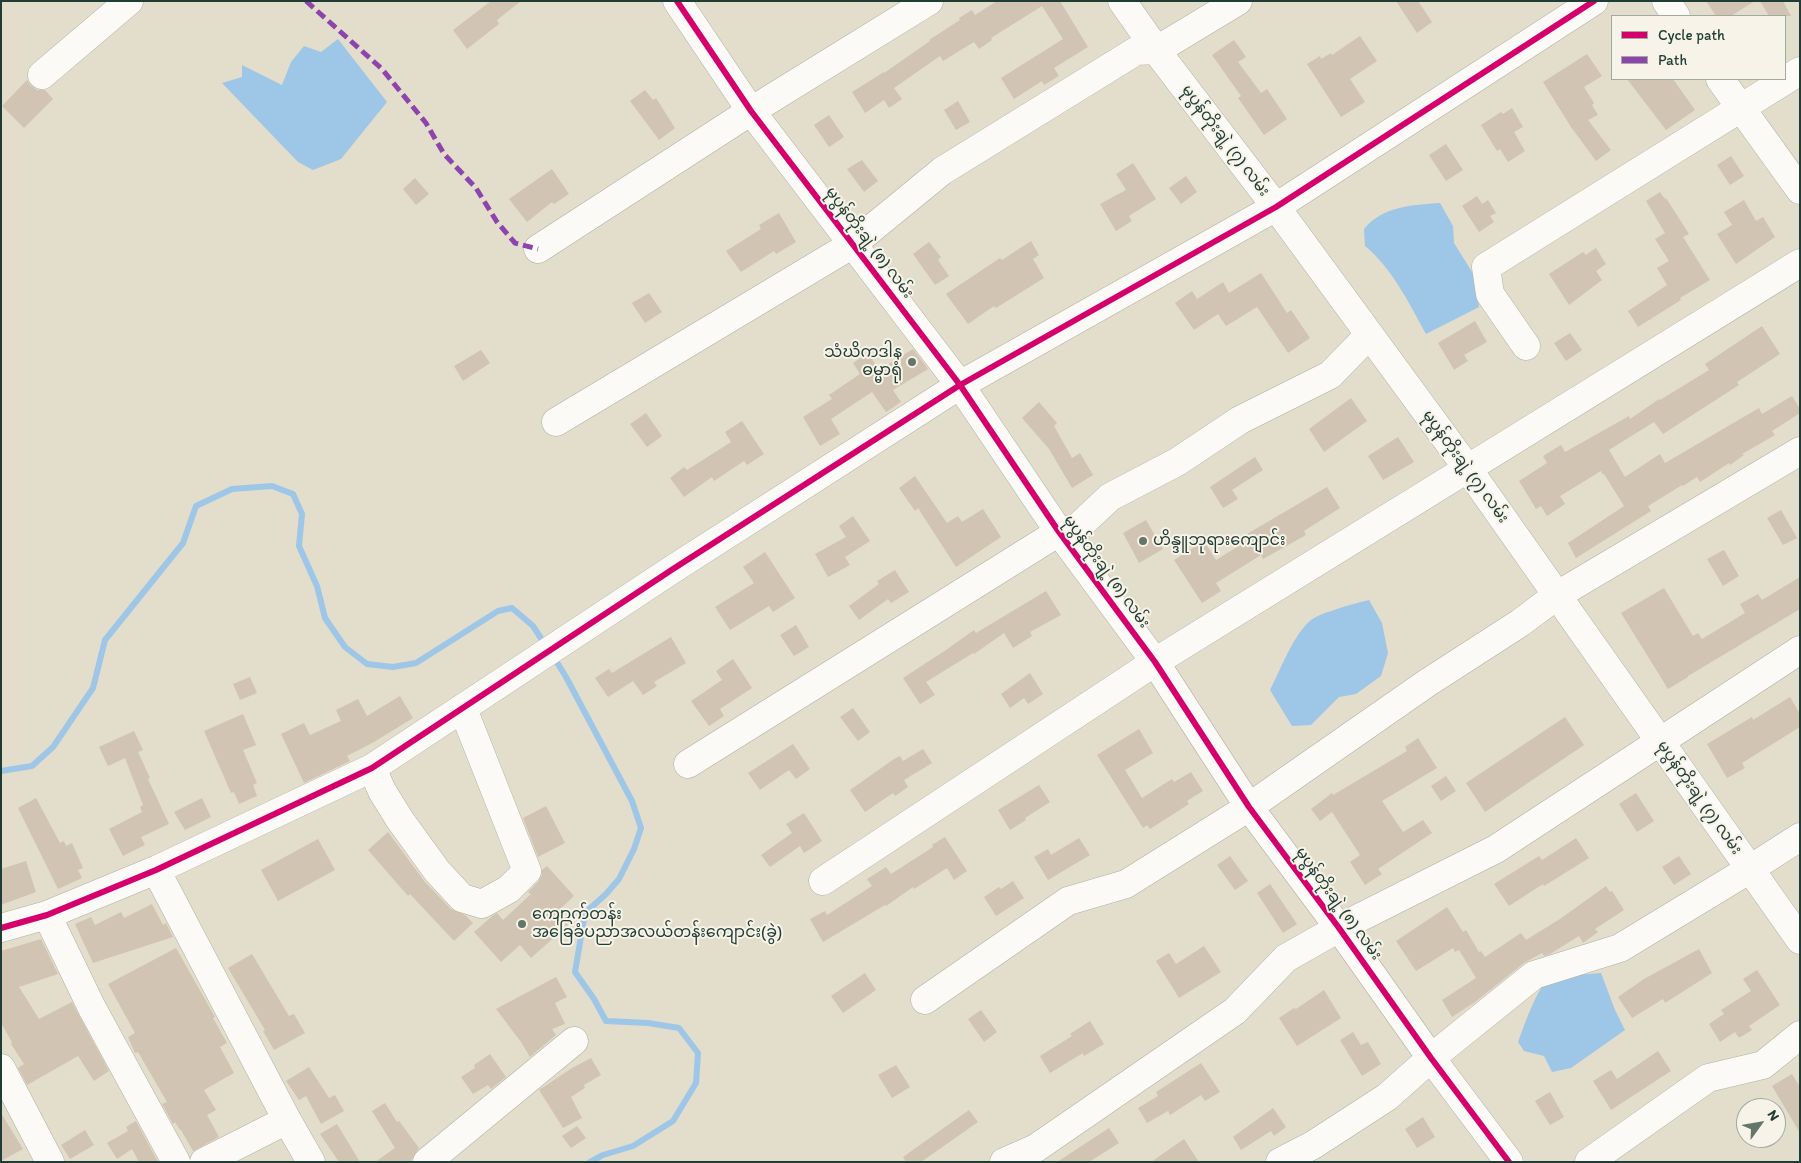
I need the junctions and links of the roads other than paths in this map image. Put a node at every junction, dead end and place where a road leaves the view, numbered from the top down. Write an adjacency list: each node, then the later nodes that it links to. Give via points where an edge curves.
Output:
1 (129, 1): 11 (street)
2 (677, 1): 16 (street, မုပွန်တိုးချဲ့ (၈) လမ်း)
3 (928, 1): 16 (street)
4 (1122, 1): 9 (street, မုပွန်တိုးချဲ့ (၇) လမ်း)
5 (1238, 1): 9 (street)
6 (1594, 1): 18 (street)
7 (1666, 1): 8 (street)
8 (1675, 15)
9 (1156, 50): 18 (street, မုပွန်တိုးချဲ့ (၇) လမ်း); 19 (street, via 1136,51 942,172)
10 (1800, 70): 12 (street)
11 (42, 75)
12 (1786, 79)
13 (1721, 80): 15 (street)
14 (1784, 80): 15 (street)
15 (1741, 108): 17 (street); 23 (street, via 1486,267 1490,294)
16 (752, 111): 19 (street, မုပွန်တိုးချဲ့ (၈) လမ်း); 20 (street)
17 (1800, 190)
18 (1276, 207): 22 (street, မုပွန်တိုးချဲ့ (၇) လမ်း); 24 (street)
19 (853, 244): 24 (street, မုပွန်တိုးချဲ့ (၈) လမ်း); 25 (street)
20 (538, 249)
21 (1800, 263): 27 (street)
22 (1369, 335): 27 (street, မုပွန်တိုးချဲ့ (၇) လမ်း); 28 (street, via 1330,375 1240,420 1177,462 1110,496 1078,528)
23 (1526, 346)
24 (960, 385): 28 (street, မုပွန်တိုးချဲ့ (၈) လမ်း); 32 (street, via 673,569)
25 (556, 422)
26 (1800, 451): 29 (street)
27 (1468, 469): 29 (street, မုပွန်တိုးချဲ့ (၇) လမ်း); 31 (street)
28 (1059, 532): 31 (street, မုပွန်တိုးချဲ့ (၈) လမ်း); 34 (street)
29 (1556, 596): 33 (street, မုပွန်တိုးချဲ့ (၇) လမ်း); 36 (street)
30 (1800, 650): 33 (street)
31 (1154, 662): 36 (street, မုပွန်တိုးချဲ့ (၈) လမ်း); 40 (street)
32 (463, 709): 35 (street); 35 (street, via 527,871 508,889 482,904 462,898 437,871 400,820)
33 (1660, 742): 38 (street, မုပွန်တိုးချဲ့ (၇) လမ်း); 43 (street, via 1496,849)
34 (688, 764)
35 (372, 768): 39 (street)
36 (1250, 807): 43 (street, မုပွန်တိုးချဲ့ (၈) လမ်း); 45 (street, via 1126,884 1068,901)
37 (1800, 837): 38 (street)
38 (1750, 869): 44 (street, မုပွန်တိုးချဲ့ (၇) လမ်း); 48 (street, via 1620,948 1534,975)
39 (156, 870): 41 (street); 50 (street)
40 (823, 881)
41 (47, 915): 42 (street); 53 (street, via 92,1008)
42 (1, 928)
43 (1338, 928): 48 (street, မုပွန်တိုးချဲ့ (၈) လမ်း); 56 (street, via 1286,958 1234,1011 1036,1148)
44 (1800, 940)
45 (925, 1000)
46 (1800, 1035): 59 (street, via 1763,1065 1708,1078)
47 (574, 1041): 51 (street)
48 (1431, 1058): 57 (street, via 1387,1097 1313,1145); 58 (street, မုပွန်တိုးချဲ့ (၈) လမ်း)
49 (1, 1068): 52 (street)
50 (287, 1120): 54 (street); 55 (street)
51 (431, 1160)
52 (50, 1162)
53 (176, 1162)
54 (204, 1162)
55 (311, 1162)
56 (1004, 1162)
57 (1280, 1162)
58 (1509, 1162)
59 (1589, 1162)

